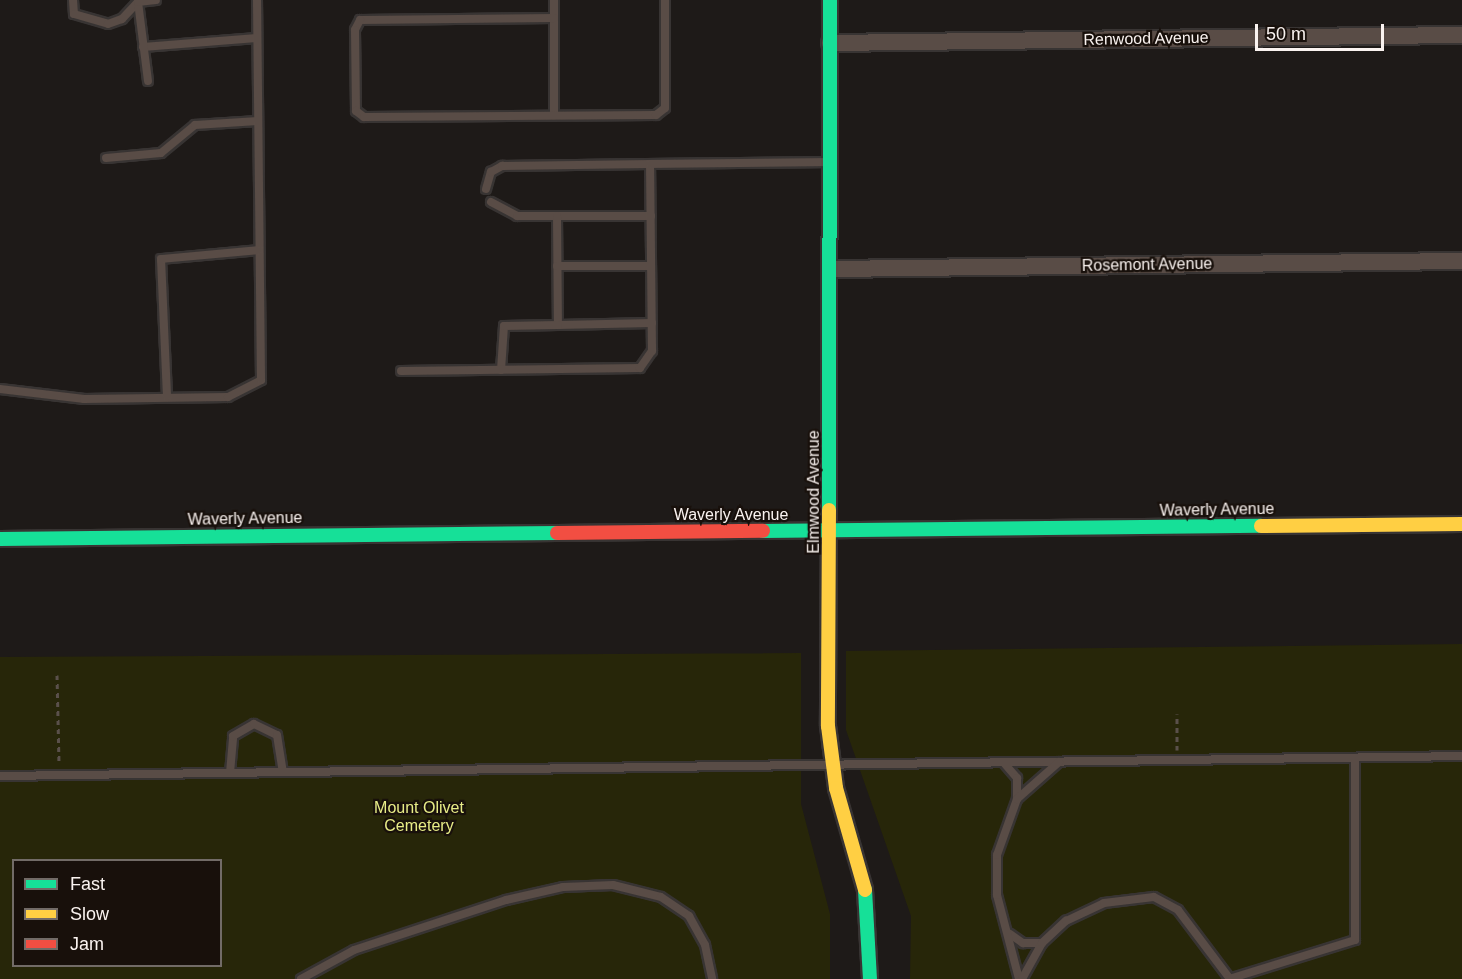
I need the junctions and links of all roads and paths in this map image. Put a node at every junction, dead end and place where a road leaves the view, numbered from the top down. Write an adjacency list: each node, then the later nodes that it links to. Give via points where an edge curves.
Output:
1 (73, 0): 7 (lane, via 74,14 108,24 122,19)
2 (156, 0): 7 (lane)
3 (257, 0): 10 (lane)
4 (554, 0): 8 (lane)
5 (665, 0): 14 (lane, via 665,108 656,115)
6 (830, 0): 11 (street, Elmwood Avenue)
7 (138, 2): 12 (lane)
8 (554, 18): 14 (lane); 14 (lane, via 360,20 355,30 356,111 364,117)
9 (1462, 34): 11 (street, Renwood Avenue)
10 (257, 38): 12 (lane); 15 (lane)
11 (830, 43): 17 (street, Elmwood Avenue)
12 (143, 47): 13 (lane)
13 (148, 81)
14 (554, 115)
15 (258, 121): 16 (lane, via 195,124 161,153); 23 (lane)
16 (106, 158)
17 (830, 162): 18 (lane); 27 (street, Elmwood Avenue)
18 (651, 164): 19 (lane, via 502,166 491,172); 22 (lane)
19 (486, 189)
20 (491, 202): 21 (lane, via 517,216)
21 (557, 216): 22 (lane); 25 (lane)
22 (651, 216): 26 (lane)
23 (259, 250): 33 (lane, via 261,380 228,397); 33 (lane, via 161,259)
24 (1462, 261): 27 (street, Rosemont Avenue)
25 (557, 266): 26 (lane); 29 (lane)
26 (651, 266): 28 (lane)
27 (832, 269): 35 (street, Elmwood Avenue)
28 (652, 323): 29 (lane); 30 (lane, via 652,351 640,368)
29 (558, 325): 30 (lane, via 504,326)
30 (501, 370): 31 (lane)
31 (401, 371)
32 (0, 389): 33 (lane, via 84,399)
33 (167, 396)
34 (1462, 524): 35 (street, Waverly Avenue)
35 (831, 530): 36 (street, Waverly Avenue); 44 (street, Elmwood Avenue)
36 (0, 539)
37 (57, 675): 47 (path)
38 (1177, 714): 41 (path)
39 (1462, 756): 40 (lane)
40 (1355, 758): 41 (lane); 56 (lane, via 1355,940)
41 (1177, 760): 42 (lane)
42 (1059, 762): 43 (lane); 49 (lane)
43 (1005, 763): 44 (lane); 49 (lane, via 1017,778)
44 (831, 765): 45 (lane); 54 (street, Elmwood Avenue, via 869,903)
45 (283, 772): 46 (lane); 46 (lane, via 277,735 254,723 233,736)
46 (230, 773): 47 (lane)
47 (60, 775): 48 (lane)
48 (0, 776)
49 (1017, 799): 50 (lane, via 996,855 996,895)
50 (1010, 934): 51 (lane, via 1023,943); 55 (lane)
51 (1042, 943): 55 (lane); 56 (lane, via 1066,921 1104,903 1154,897 1178,910)
52 (301, 979): 53 (lane, via 354,950 506,900 563,887 613,885 661,897 689,916 705,945)
53 (712, 979)
54 (870, 979)
55 (1021, 979)
56 (1229, 979)

